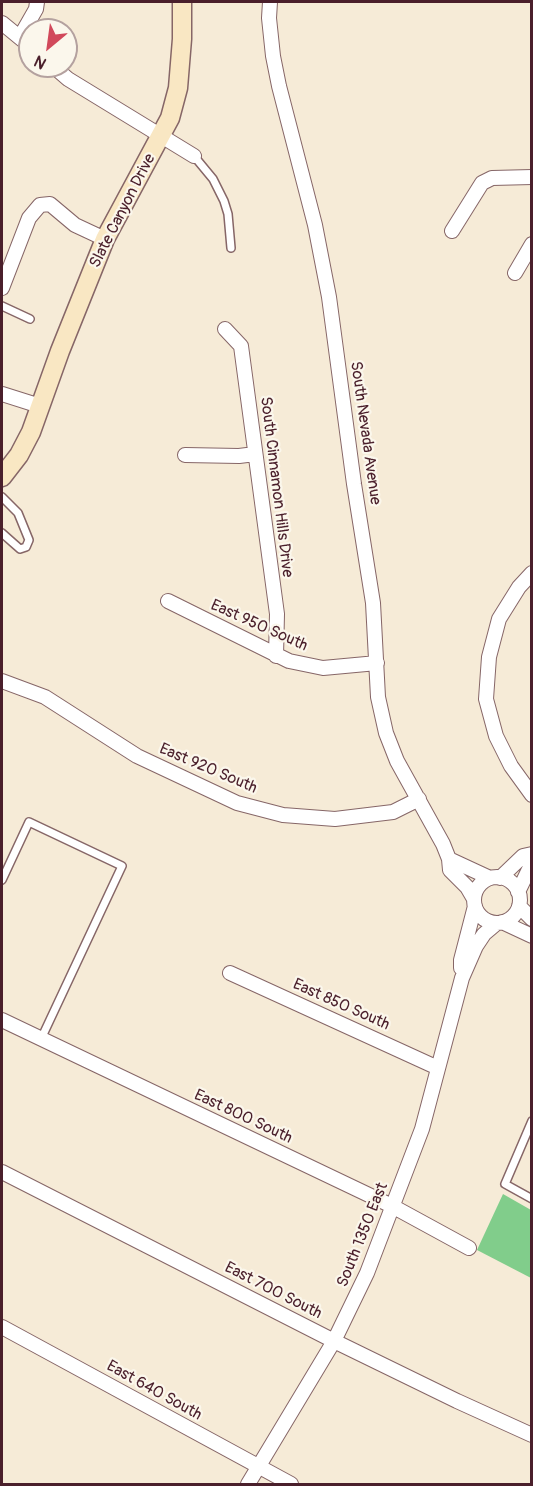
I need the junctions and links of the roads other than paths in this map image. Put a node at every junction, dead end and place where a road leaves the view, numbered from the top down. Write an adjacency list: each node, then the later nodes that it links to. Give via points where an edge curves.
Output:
1 (37, 2): 4 (street)
2 (182, 2): 8 (street, Slate Canyon Drive, via 178,88)
3 (270, 2): 31 (street, South Nevada Avenue, via 279,86 329,297 373,603)
4 (33, 18)
5 (2, 23): 6 (street)
6 (18, 36)
7 (67, 78): 8 (street)
8 (161, 136): 9 (street); 12 (street, Slate Canyon Drive)
9 (194, 156): 14 (lane, via 213,179 224,201)
10 (531, 177): 11 (street, via 492,178 482,183)
11 (452, 231)
12 (105, 239): 15 (street, via 75,225 50,204 40,205); 22 (street, Slate Canyon Drive)
13 (531, 244): 16 (street)
14 (231, 248)
15 (8, 258): 17 (street)
16 (515, 273)
17 (2, 288)
18 (2, 306): 19 (lane)
19 (30, 319)
20 (225, 329): 23 (street, South Cinnamon Hills Drive, via 242,346)
21 (2, 394): 22 (street)
22 (40, 406): 25 (street, Slate Canyon Drive, via 19,455)
23 (255, 454): 24 (street); 30 (street, South Cinnamon Hills Drive, via 277,614)
24 (184, 455)
25 (2, 477)
26 (2, 497): 27 (lane, via 18,513 29,540 20,549)
27 (2, 533)
28 (531, 573): 33 (street, via 499,619 489,657 486,699 496,736)
29 (168, 602): 30 (street, East 950 South)
30 (276, 656): 31 (street, East 950 South, via 323,668)
31 (377, 663): 34 (street, South Nevada Avenue, via 378,697 386,734)
32 (2, 681): 34 (street, East 920 South, via 45,696 137,756 237,803 283,814 335,819 393,812)
33 (531, 795)
34 (419, 799): 36 (street, South Nevada Avenue)
35 (531, 854): 38 (street)
36 (449, 859): 38 (street); 41 (street, South Nevada Avenue, via 450,870 467,887)
37 (531, 862): 40 (street)
38 (495, 878): 40 (street, via 511,883); 41 (street, via 479,886)
39 (2, 880): 48 (lane, via 29,822 122,866)
40 (518, 899): 42 (street); 43 (street, via 513,916)
41 (474, 902): 43 (street, via 483,918); 46 (street, South 1350 East, via 461,960)
42 (531, 919)
43 (500, 922): 44 (street); 46 (street, South 1350 East, via 484,934)
44 (531, 936)
45 (230, 973): 49 (street, East 850 South)
46 (462, 978): 49 (street, South 1350 East)
47 (2, 1020): 48 (street, East 800 South)
48 (41, 1039): 54 (street, East 800 South)
49 (438, 1068): 54 (street, South 1350 East, via 422,1130)
50 (531, 1121): 51 (lane)
51 (530, 1130): 53 (lane, via 505,1184)
52 (2, 1172): 57 (street, East 700 South)
53 (531, 1199)
54 (392, 1206): 55 (street, East 800 South); 57 (street, South 1350 East, via 367,1273)
55 (469, 1248)
56 (2, 1327): 59 (street, East 640 South)
57 (334, 1341): 58 (street, East 700 South); 59 (street, South 1350 East)
58 (531, 1435)
59 (257, 1467): 60 (street, South 1350 East); 61 (street, East 640 South)
60 (248, 1485)
61 (291, 1485)

